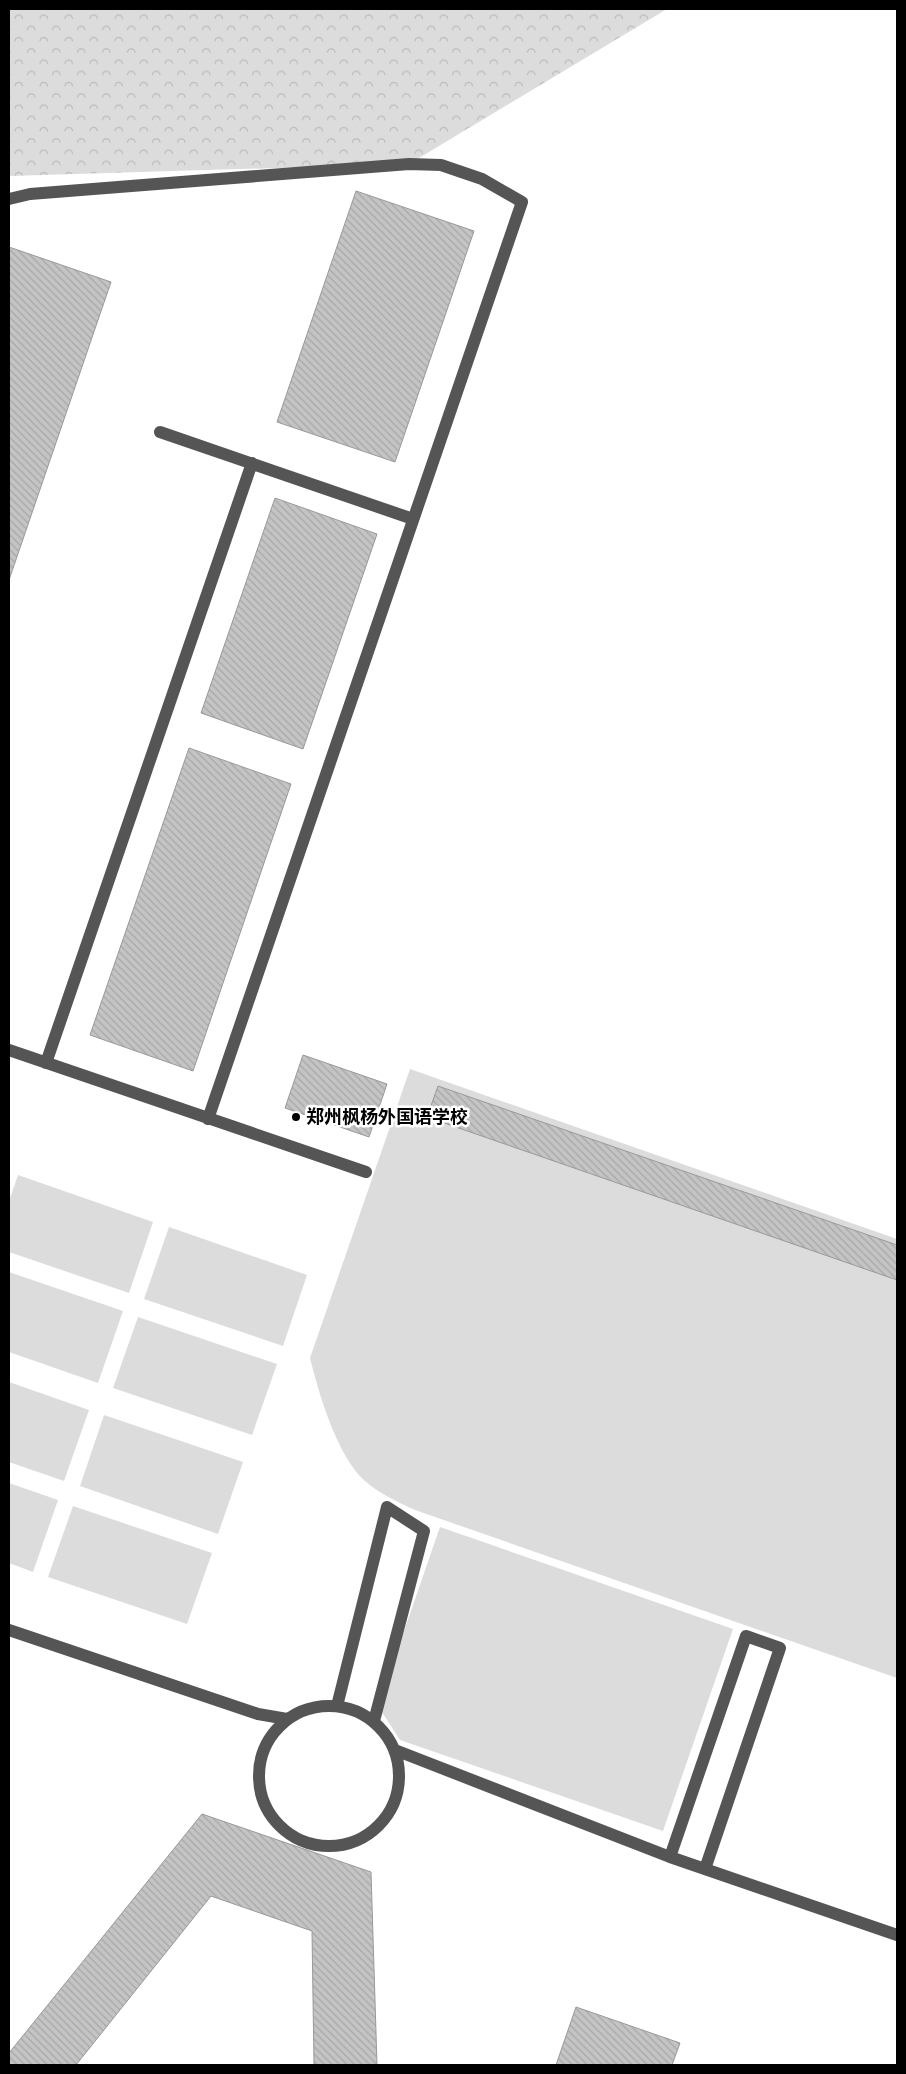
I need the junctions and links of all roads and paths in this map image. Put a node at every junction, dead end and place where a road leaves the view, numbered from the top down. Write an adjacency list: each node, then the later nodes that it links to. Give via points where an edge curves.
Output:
1 (9, 199): 4 (lane, via 30,194 408,164 441,165 482,179 522,202)
2 (160, 432): 3 (lane)
3 (252, 463): 4 (lane); 6 (lane)
4 (413, 519): 7 (lane)
5 (9, 1050): 6 (lane)
6 (46, 1063): 7 (lane)
7 (208, 1119): 8 (lane)
8 (366, 1172)
9 (9, 1630): 11 (lane, via 258,1714)
10 (337, 1706): 11 (lane, via 323,1705); 12 (lane, via 360,1712); 12 (lane, via 387,1507 424,1532)
11 (287, 1719): 13 (lane, via 273,1732 263,1749 259,1788 275,1822 289,1835 307,1844 345,1845 363,1838 379,1826 397,1796 399,1779)
12 (374, 1721): 13 (lane, via 386,1733)
13 (394, 1750): 14 (lane)
14 (670, 1857): 15 (lane); 15 (lane, via 746,1636 780,1648)
15 (705, 1869): 16 (lane)
16 (897, 1936)

